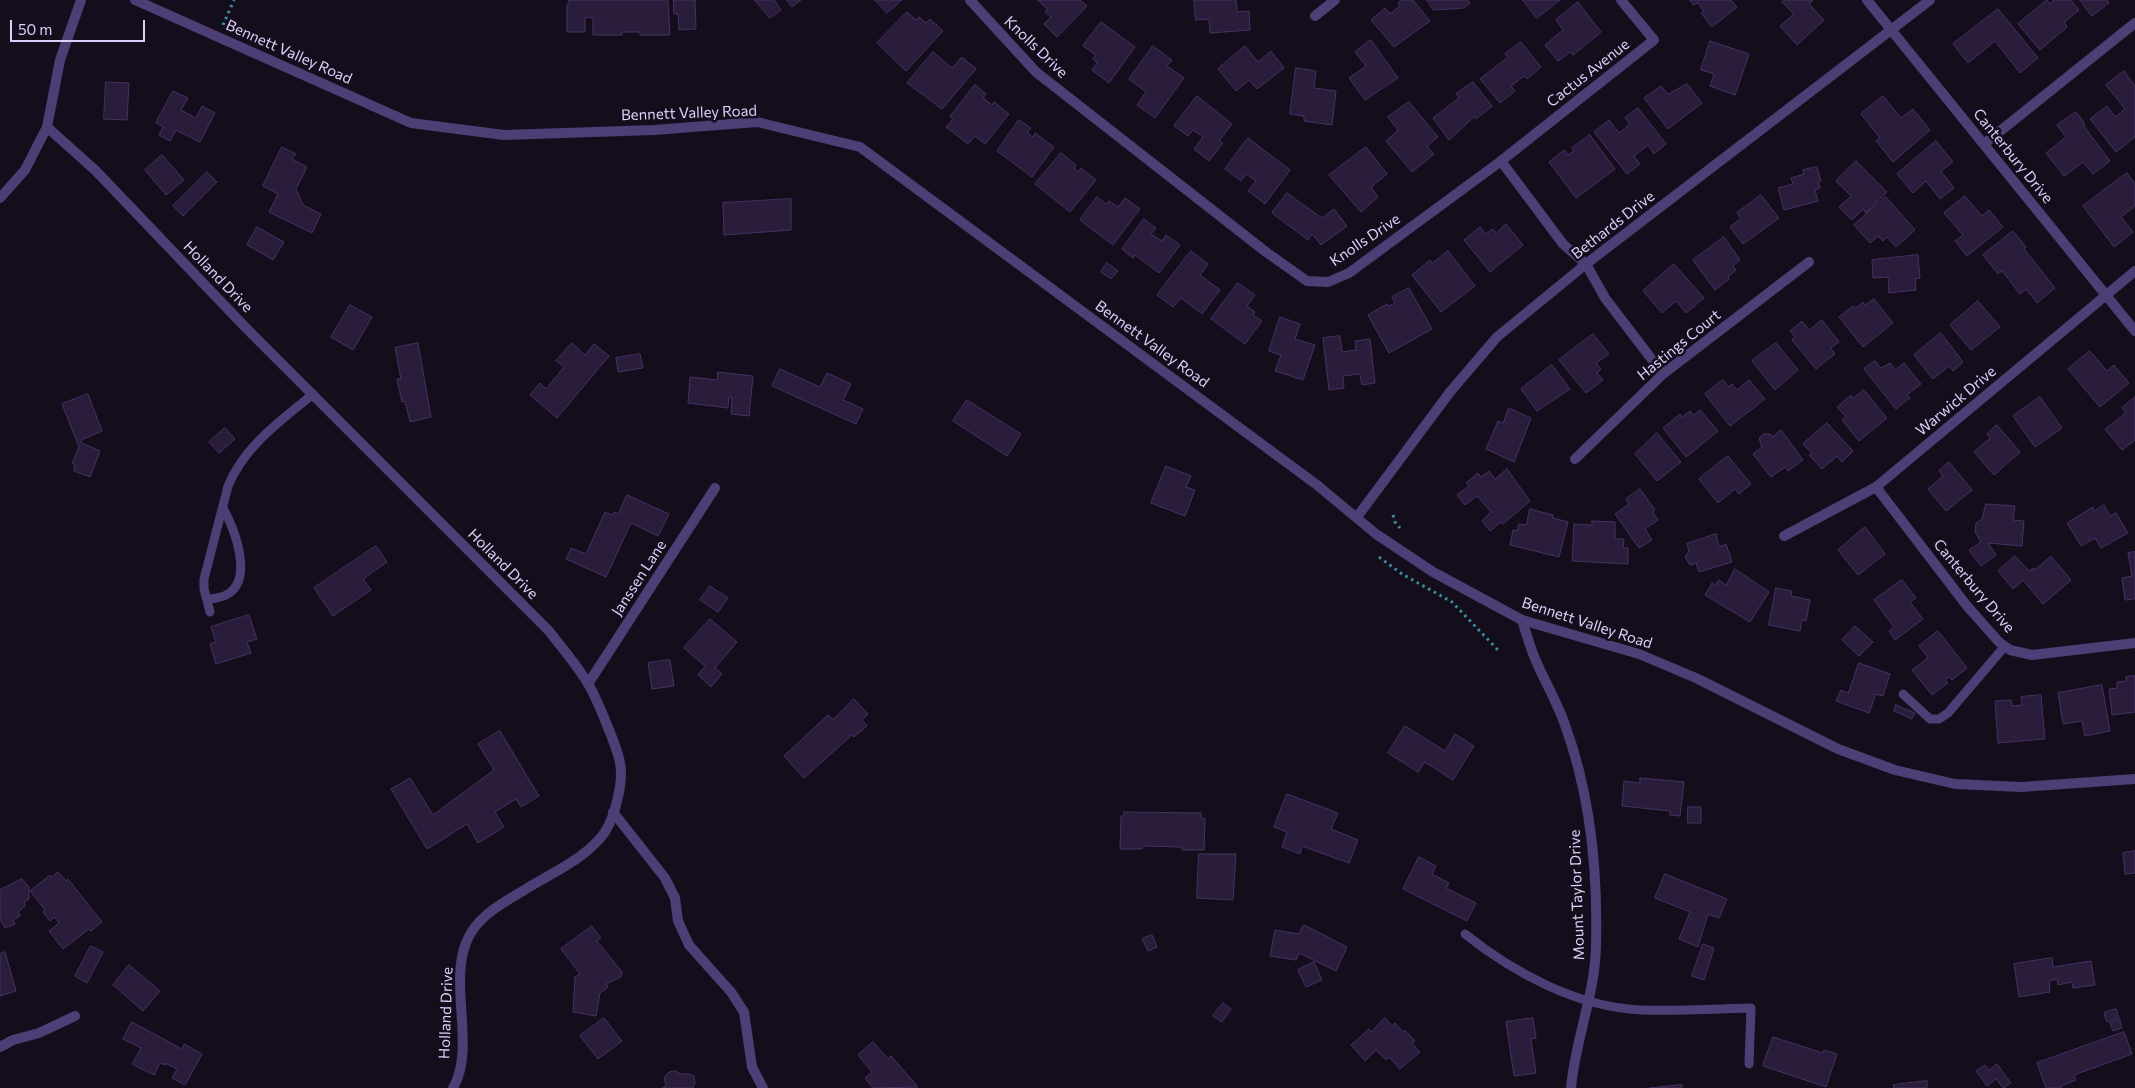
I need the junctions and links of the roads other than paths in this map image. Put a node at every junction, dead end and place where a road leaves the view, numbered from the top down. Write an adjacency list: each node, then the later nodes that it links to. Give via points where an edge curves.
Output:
1 (81, 0): 11 (street, via 60,60)
2 (135, 0): 26 (street, Bennett Valley Road, via 411,123 504,134 654,130 757,122 860,147 1317,484)
3 (970, 0): 13 (street, Knolls Drive, via 1036,72 1306,281 1328,282 1349,273)
4 (1335, 0): 8 (street)
5 (1620, 0): 13 (street, Cactus Avenue, via 1654,40)
6 (1866, 0): 10 (street, Canterbury Drive)
7 (1930, 0): 10 (street, Bethards Drive)
8 (1315, 16)
9 (2135, 23): 12 (street)
10 (1892, 30): 12 (street, Canterbury Drive); 16 (street, Bethards Drive)
11 (47, 127): 14 (street, via 25,170); 21 (street, Holland Drive, via 96,171)
12 (1984, 144): 18 (street, Canterbury Drive)
13 (1501, 161): 16 (street, via 1563,244)
14 (0, 198)
15 (1809, 262): 20 (street, Hastings Court)
16 (1586, 264): 20 (street, via 1605,298); 26 (street, Bethards Drive, via 1497,337 1450,392)
17 (2135, 271): 18 (street, Warwick Drive)
18 (2105, 295): 19 (street, Canterbury Drive); 24 (street, Warwick Drive)
19 (2135, 331)
20 (1663, 374): 22 (street, Hastings Court)
21 (313, 394): 25 (lane, via 266,433 241,460 228,486); 33 (street, Holland Drive, via 549,631)
22 (1575, 459)
23 (715, 488): 33 (street, Janssen Lane)
24 (1876, 488): 27 (street, Warwick Drive); 32 (street, Canterbury Drive, via 1967,606)
25 (223, 508): 28 (lane, via 204,579); 28 (lane, via 236,534 240,574 226,596)
26 (1356, 517): 30 (street, Bennett Valley Road, via 1434,572)
27 (1784, 536)
28 (207, 600): 29 (lane)
29 (210, 612)
30 (1522, 620): 35 (street, Bennett Valley Road, via 1647,658 1696,678 1838,749 1895,770 1955,784 1993,786); 38 (street, Mount Taylor Drive, via 1533,655 1565,724 1585,790 1593,843 1596,946 1594,980)
31 (2135, 643): 32 (street, Canterbury Drive, via 2032,655)
32 (2005, 646): 34 (lane, via 1948,713 1939,719 1930,719)
33 (588, 684): 36 (street, Holland Drive, via 621,763 619,797)
34 (1902, 694)
35 (2135, 779)
36 (613, 812): 42 (street, Holland Drive, via 605,832 583,853 490,911 475,926 465,944 460,986 464,1041 458,1080); 43 (street, via 665,878 675,898 678,921 689,945 731,992 744,1012 752,1067)
37 (1466, 934): 38 (lane, via 1490,954 1524,974)
38 (1588, 1002): 41 (lane, via 1639,1010 1751,1008); 44 (street, Mount Taylor Drive, via 1574,1059)
39 (75, 1016): 40 (street)
40 (0, 1046)
41 (1748, 1064)
42 (453, 1088)
43 (763, 1088)
44 (1572, 1088)

